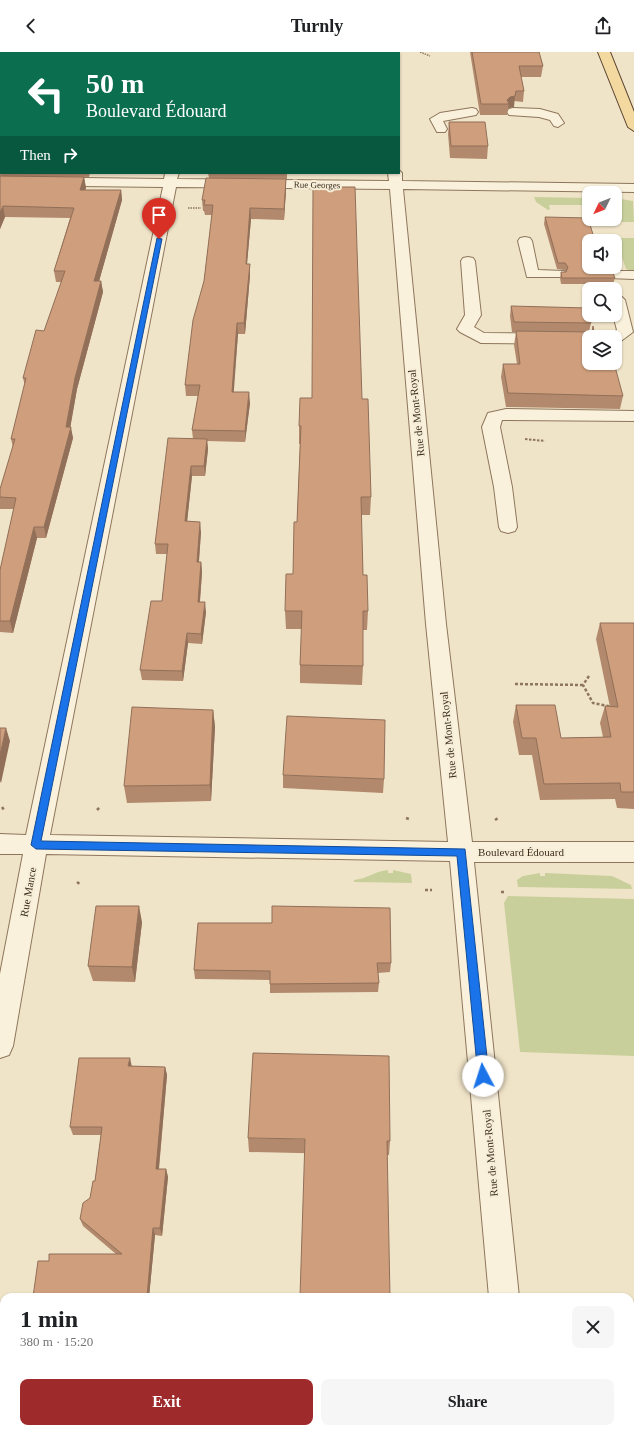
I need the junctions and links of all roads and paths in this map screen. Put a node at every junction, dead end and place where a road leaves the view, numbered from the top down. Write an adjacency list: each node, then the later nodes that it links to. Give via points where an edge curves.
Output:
1 (420, 52): 3 (path)
2 (604, 52): 7 (main road)
3 (430, 56)
4 (472, 112): 8 (street, via 436,119)
5 (513, 112): 6 (street, via 540,113 554,117)
6 (558, 123)
7 (634, 128)
8 (441, 129)
9 (171, 178): 10 (street, Rue Georges); 11 (street, Rue Georges); 32 (street, Rue Mance)
10 (396, 180): 12 (street, Rue Georges); 33 (street, Rue de Mont-Royal, via 436,624)
11 (0, 181)
12 (634, 188)
13 (183, 208): 14 (path)
14 (201, 208)
15 (525, 241): 17 (street, via 532,274)
16 (468, 262): 22 (street, via 473,315 465,329 481,338)
17 (559, 274)
18 (634, 275): 19 (street)
19 (613, 276)
20 (622, 320): 21 (street, via 625,332)
21 (622, 334)
22 (582, 338)
23 (634, 416): 24 (street, via 506,414 494,417 491,427)
24 (508, 527)
25 (589, 676): 27 (path)
26 (515, 684): 27 (path)
27 (583, 685): 28 (path, via 593,703)
28 (616, 707)
29 (406, 818): 30 (path)
30 (410, 819)
31 (0, 844): 32 (street, Boulevard Édouard)
32 (36, 845): 33 (street, Boulevard Édouard); 41 (street, Rue Mance)
33 (461, 852): 34 (street, Boulevard Édouard); 42 (street, Rue de Mont-Royal)
34 (634, 852)
35 (77, 882): 36 (path)
36 (81, 885)
37 (425, 890): 38 (path)
38 (432, 890)
39 (501, 892): 40 (path)
40 (506, 892)
41 (0, 1046)
42 (504, 1293)

